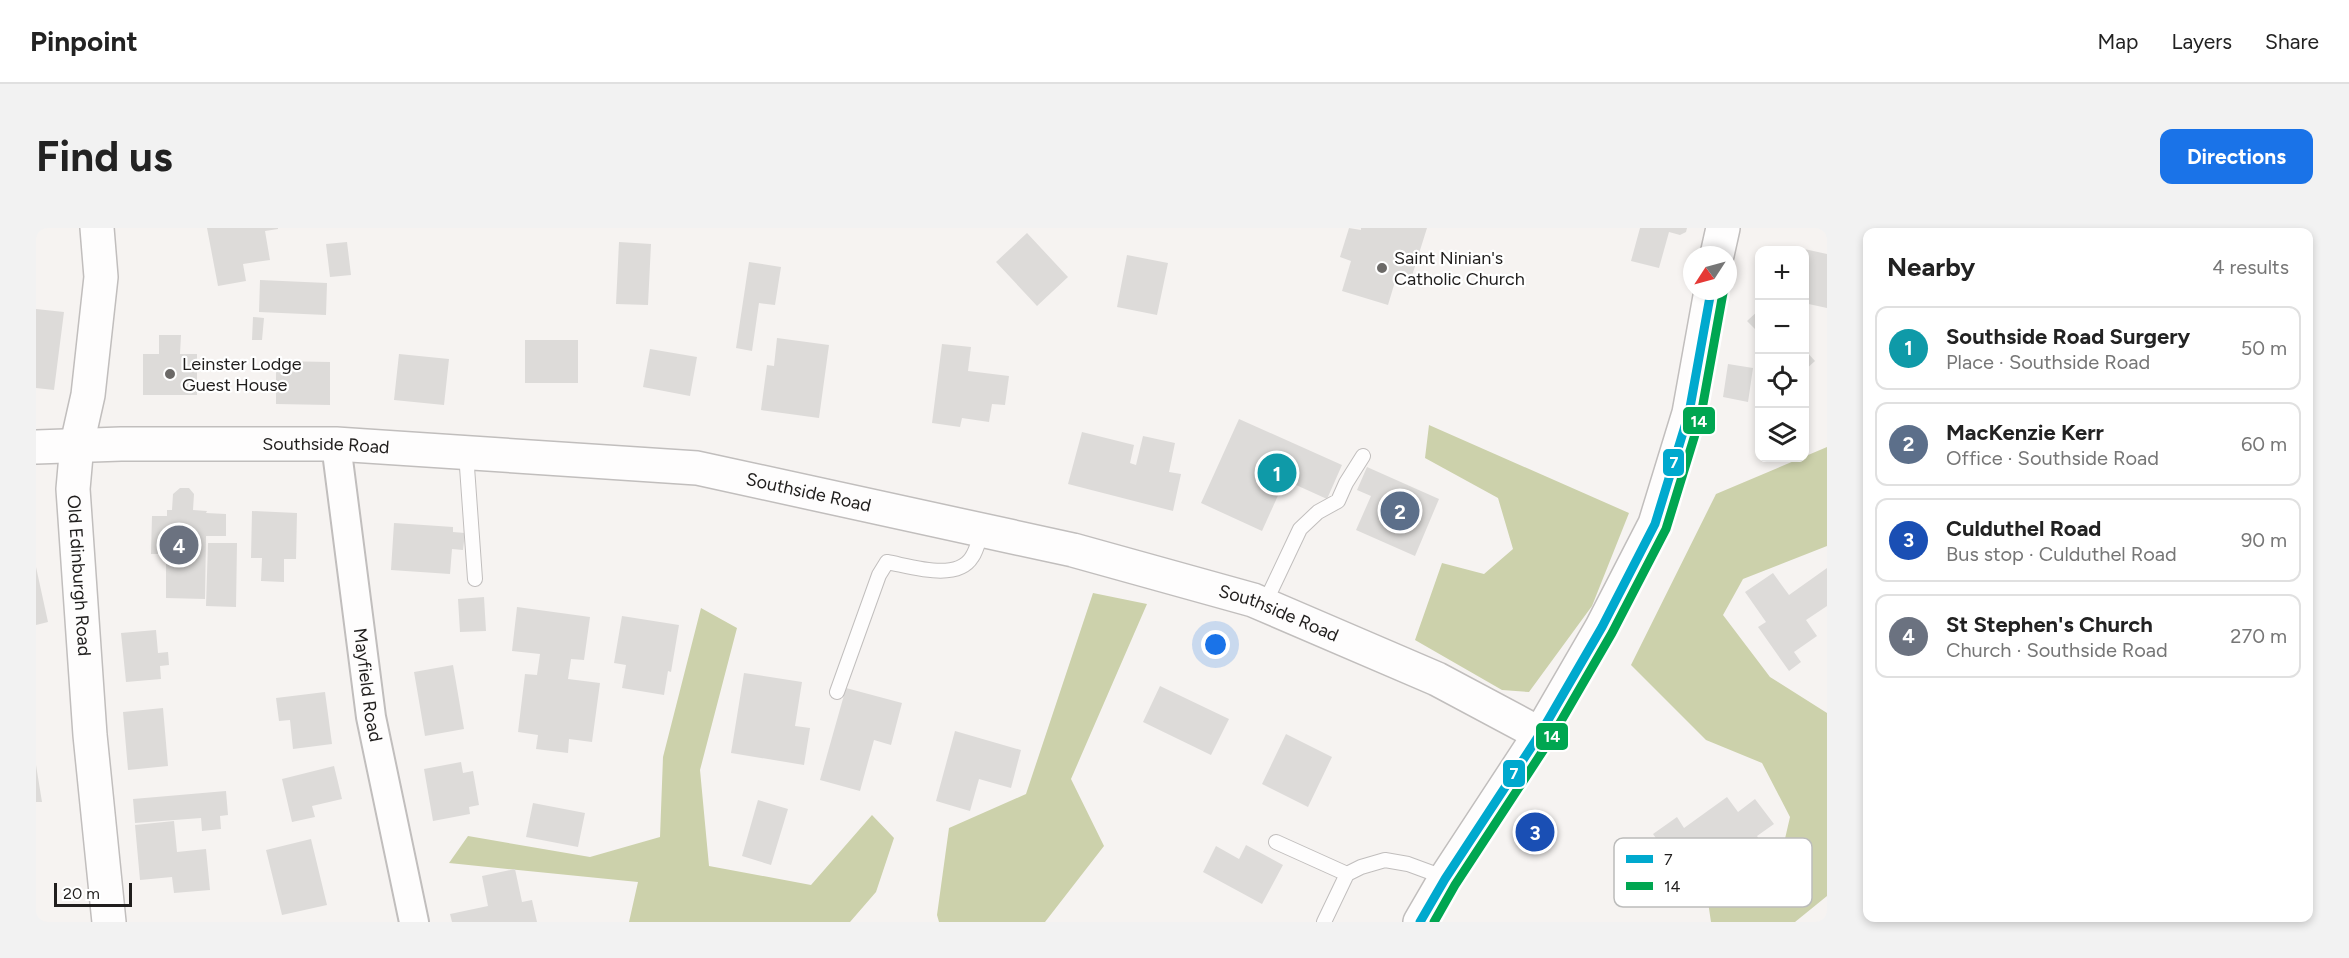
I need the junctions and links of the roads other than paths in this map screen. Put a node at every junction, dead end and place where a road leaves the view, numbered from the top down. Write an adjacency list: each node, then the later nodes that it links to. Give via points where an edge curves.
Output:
1 (97, 228): 5 (street, Old Edinburgh Road, via 101,277 88,395)
2 (1723, 228): 3 (street)
3 (1719, 246)
4 (1709, 300): 14 (street, via 1689,413 1655,524)
5 (77, 444): 6 (street, Southside Road); 7 (street, Southside Road); 18 (street, Old Edinburgh Road, via 74,519)
6 (336, 444): 8 (street, Southside Road); 19 (street, Mayfield Road, via 372,717)
7 (36, 447)
8 (466, 453): 10 (street, Southside Road, via 697,468); 11 (lane)
9 (1363, 456): 12 (lane, via 1338,501 1318,512 1300,529)
10 (982, 530): 12 (street, Southside Road, via 1073,550); 13 (lane, via 972,558 948,572 887,562)
11 (475, 579)
12 (1264, 604): 14 (street, Southside Road, via 1437,679)
13 (837, 692)
14 (1540, 734): 17 (street)
15 (1276, 842): 16 (lane)
16 (1347, 874): 17 (lane, via 1385,860); 20 (lane)
17 (1446, 878): 21 (street)
18 (109, 922)
19 (414, 922)
20 (1324, 922)
21 (1420, 922)

